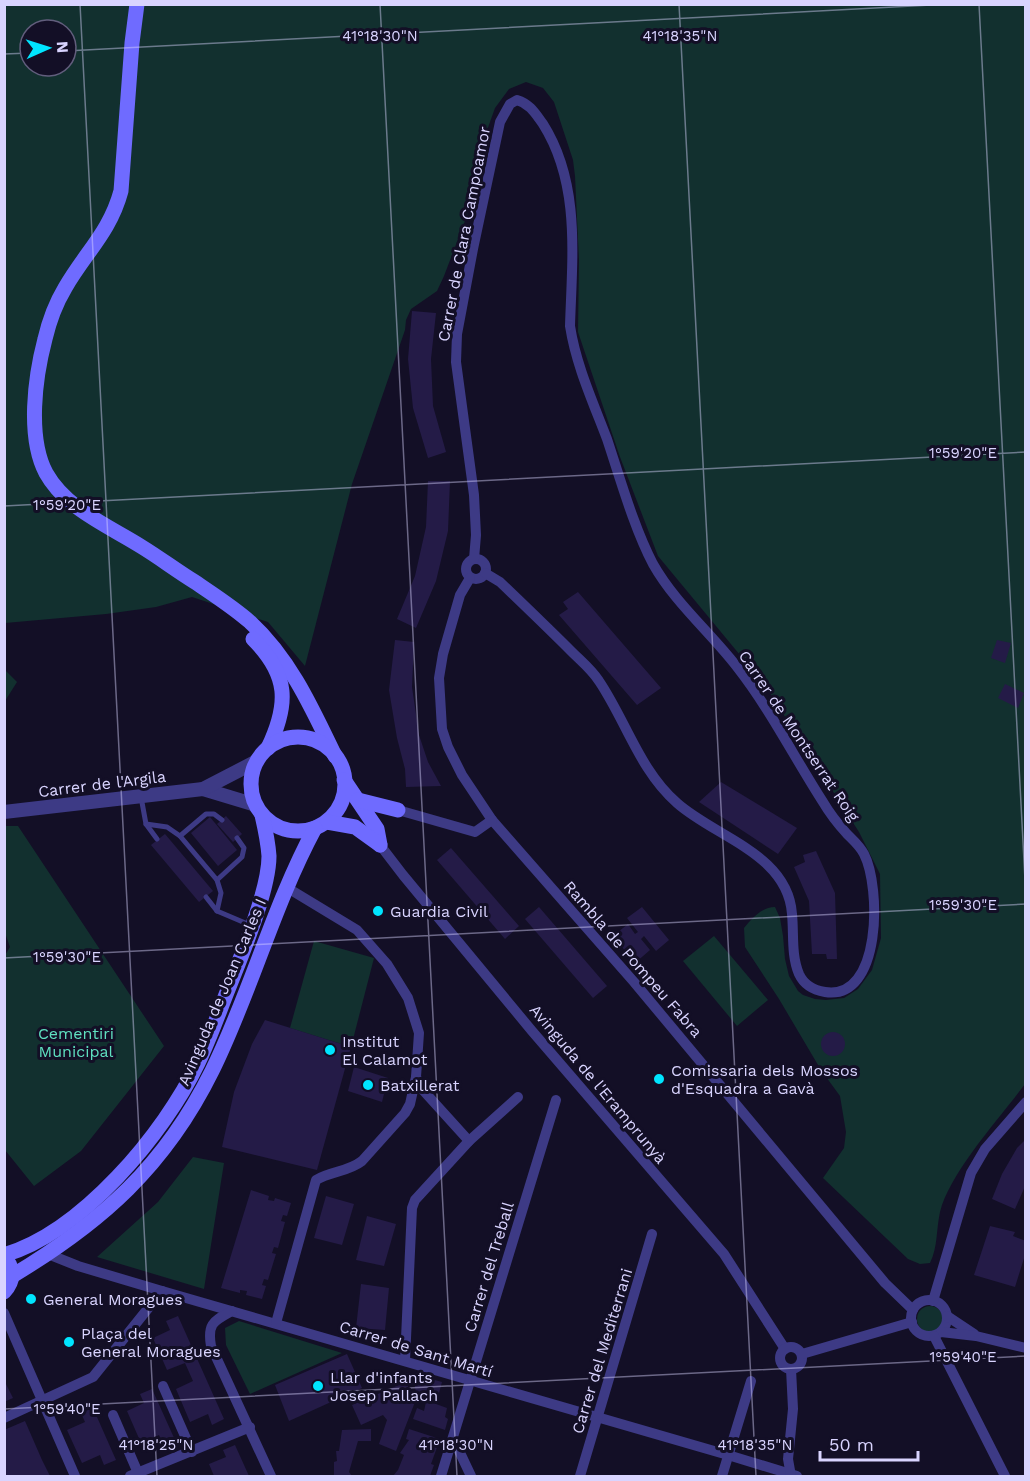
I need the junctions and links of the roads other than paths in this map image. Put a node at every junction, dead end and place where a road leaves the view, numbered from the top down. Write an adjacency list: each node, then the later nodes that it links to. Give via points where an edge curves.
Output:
1 (130, 4): 7 (main road, via 113,196 92,239 59,284 44,313 30,369 27,448 42,483 70,513 201,597 259,645 282,682 281,711)
2 (137, 4): 8 (main road, via 121,191 116,211 58,301 45,339 36,398 37,449 47,474 78,508 145,548 241,614 260,632 283,658 300,686)
3 (517, 100): 4 (street, Carrer de Clara Campoamor, via 505,112 495,143 457,334 456,362 474,485); 5 (street, Carrer de Montserrat Roig, via 531,108 548,132 560,160 571,217 572,337 588,391 653,563 672,592 747,680 825,807 864,853 872,879 873,936 868,959 853,983 830,992 803,982 796,964 792,910 782,882 755,852 679,805 658,784 597,677 500,582)
4 (474, 559): 5 (street, via 484,563); 6 (street, via 466,567)
5 (485, 573): 6 (street, via 480,579)
6 (470, 578): 18 (street, via 460,595 443,654 440,714 448,747)
7 (268, 748): 8 (main road, via 283,740 306,738 322,744); 9 (main road)
8 (335, 756): 10 (main road)
9 (257, 761): 11 (street, Carrer de l'Argila); 14 (main road, via 251,783)
10 (344, 780): 13 (main road); 20 (main road, via 341,803)
11 (203, 789): 12 (street, Carrer de l'Argila); 14 (street, Carrer de l'Argila)
12 (140, 796): 16 (street, Carrer de l'Argila); 19 (lane)
13 (358, 800): 15 (main road); 21 (main road)
14 (259, 810): 20 (main road, via 271,823 287,830); 30 (main road, Avinguda de Joan Carles I, via 269,857)
15 (398, 810): 18 (street, via 475,832); 21 (main road, via 385,817)
16 (4, 812)
17 (222, 820): 22 (lane, via 206,813)
18 (492, 820): 43 (street, Rambla de Pompeu Fabra, via 634,982 885,1283)
19 (146, 824): 22 (lane, via 167,827); 24 (lane)
20 (321, 825): 25 (main road, via 355,827); 27 (main road, Avinguda de Joan Carles I, via 304,847)
21 (376, 829): 25 (main road)
22 (180, 836): 26 (lane)
23 (237, 838): 26 (lane, via 244,848 242,857)
24 (158, 839)
25 (380, 845): 52 (street, Avinguda de l'Eramprunyà, via 532,1031 724,1254)
26 (217, 880): 29 (lane, via 221,893)
27 (286, 887): 31 (street, via 357,930 387,964 408,998 419,1034); 37 (main road, Avinguda de Joan Carles I, via 213,1069 184,1120 119,1200)
28 (206, 897): 29 (lane)
29 (217, 912): 30 (lane)
30 (251, 925): 38 (main road, Avinguda de Joan Carles I, via 198,1062 156,1131 128,1166 87,1206 35,1243)
31 (416, 1077): 35 (street, via 421,1088); 48 (street, via 405,1113 362,1161 354,1168 327,1173 316,1180)
32 (518, 1097): 35 (street)
33 (556, 1100): 56 (street, Carrer del Treball)
34 (1026, 1102): 42 (street, via 985,1149 971,1173)
35 (469, 1141): 54 (street, via 412,1208)
36 (652, 1234): 62 (street, Carrer del Mediterrani)
37 (48, 1254): 39 (main road, Avinguda de Joan Carles I); 41 (street, Carrer de Sant Martí)
38 (4, 1256): 39 (main road)
39 (12, 1276): 40 (main road)
40 (4, 1292)
41 (162, 1292): 44 (street, Carrer de Sant Martí); 59 (street, via 93,1377)
42 (933, 1300): 43 (street, via 920,1303); 46 (street, via 944,1308)
43 (913, 1310): 47 (street)
44 (232, 1311): 48 (street, Carrer de Sant Martí); 63 (street, via 215,1320 209,1331 211,1346)
45 (4, 1313): 59 (street)
46 (947, 1316): 49 (street, via 947,1323); 50 (street)
47 (912, 1322): 49 (street, via 922,1335); 53 (street)
48 (276, 1323): 54 (street, Carrer de Sant Martí)
49 (937, 1334): 50 (street); 77 (street)
50 (976, 1336): 51 (street)
51 (1026, 1348)
52 (785, 1349): 53 (street, via 795,1347); 55 (street, via 780,1361)
53 (802, 1354): 55 (street, via 800,1364)
54 (405, 1360): 56 (street, Carrer de Sant Martí)
55 (791, 1369): 67 (street, via 793,1409)
56 (471, 1381): 62 (street, Carrer de Sant Martí); 64 (street, Carrer del Treball)
57 (750, 1381): 66 (street)
58 (163, 1386): 65 (street)
59 (43, 1401): 61 (street); 70 (street)
60 (113, 1415): 69 (street)
61 (4, 1418)
62 (598, 1418): 66 (street, Carrer de Sant Martí); 74 (street, Carrer del Mediterrani)
63 (250, 1427): 65 (street); 71 (street)
64 (453, 1438): 72 (street, Carrer del Treball); 73 (street)
65 (192, 1452): 69 (street)
66 (728, 1455): 68 (street, Carrer de Sant Martí); 75 (street)
67 (788, 1459): 68 (street); 76 (street)
68 (776, 1473): 76 (street, Carrer de Sant Martí)
69 (134, 1475)
70 (75, 1476)
71 (271, 1476)
72 (441, 1476)
73 (471, 1476)
74 (580, 1476)
75 (722, 1476)
76 (793, 1476)
77 (1005, 1476)

